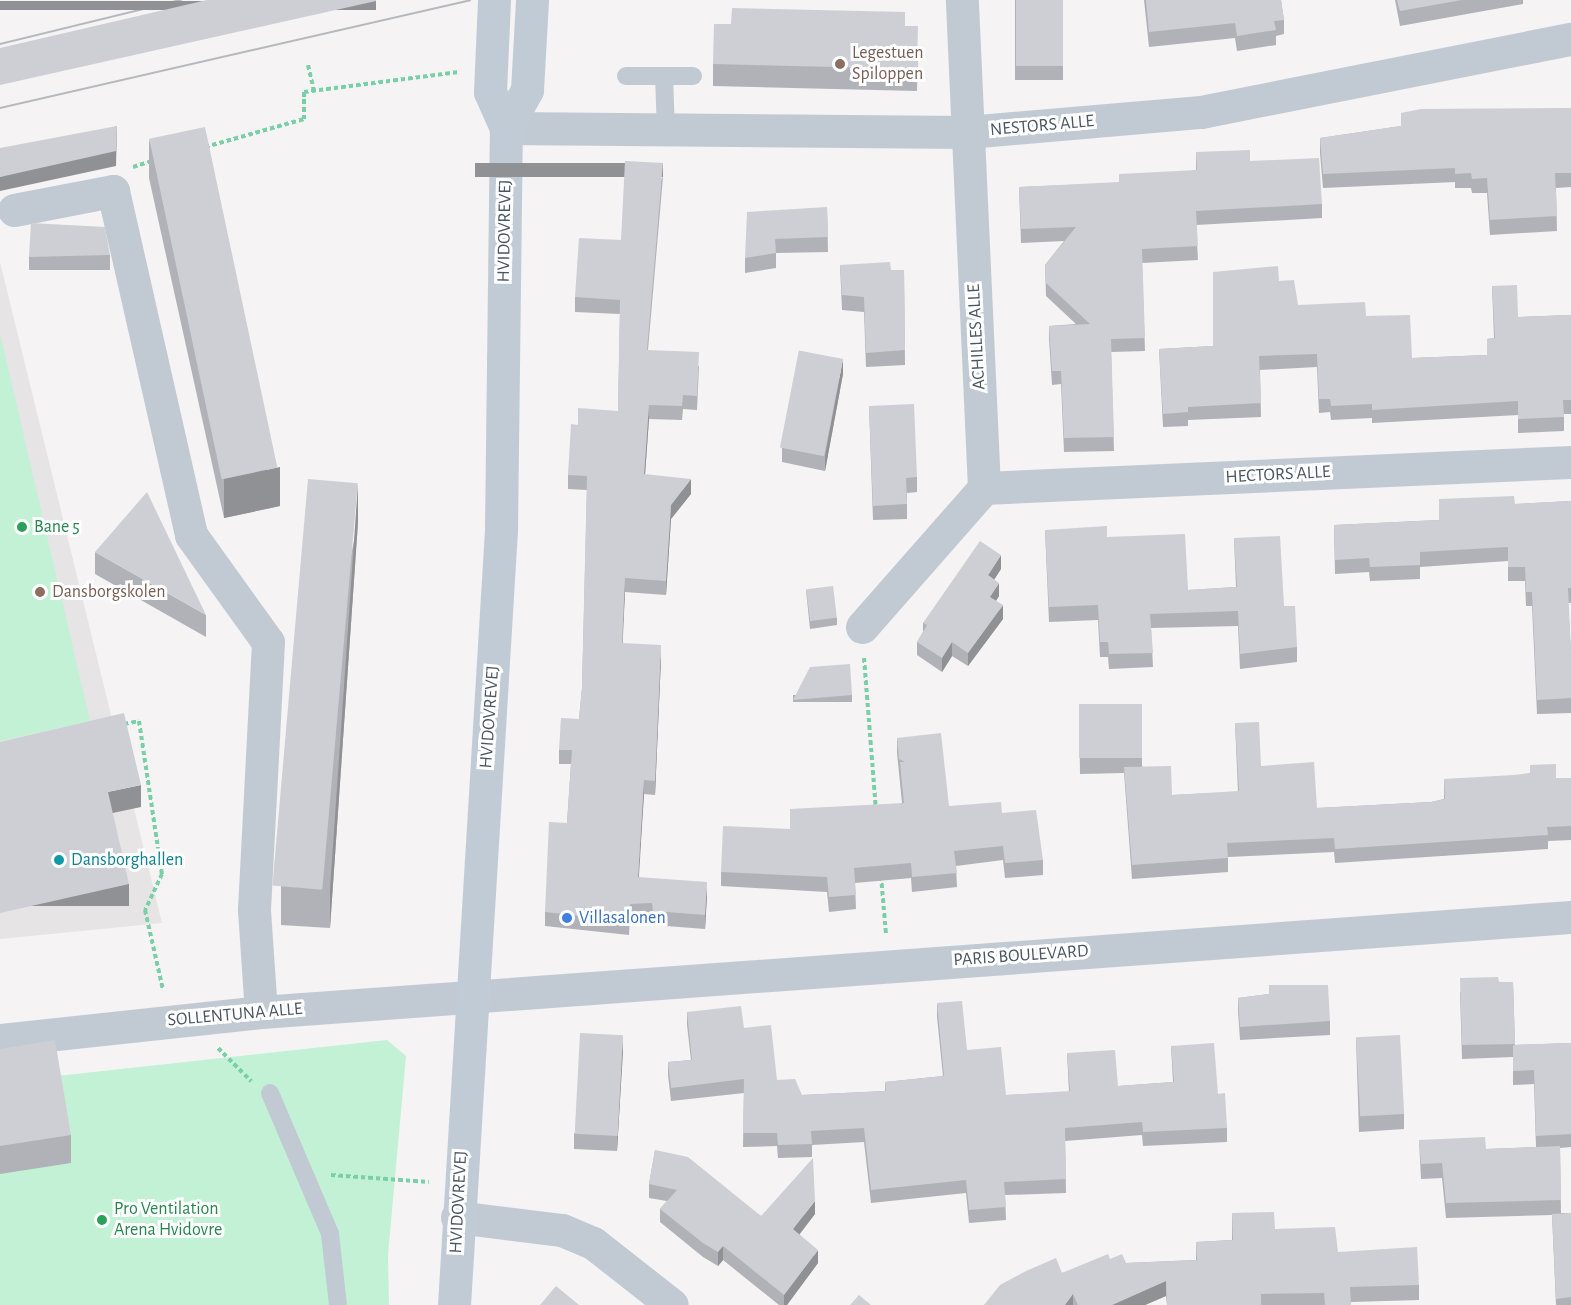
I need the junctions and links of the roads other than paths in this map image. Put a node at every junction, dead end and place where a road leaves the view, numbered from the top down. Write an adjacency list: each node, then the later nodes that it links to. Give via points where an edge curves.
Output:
1 (494, 0): 8 (street, HVIDOVREVEJ, via 490,92)
2 (532, 0): 8 (street, HVIDOVREVEJ, via 527,90)
3 (962, 0): 10 (street, ACHILLES ALLE)
4 (1571, 39): 10 (street, NESTORS ALLE, via 1201,112)
5 (626, 76): 6 (lane)
6 (664, 76): 7 (lane); 9 (lane)
7 (693, 76)
8 (506, 128): 9 (street, NESTORS ALLE); 16 (street, HVIDOVREVEJ, via 501,530)
9 (666, 129): 10 (street, NESTORS ALLE)
10 (967, 132): 13 (street, ACHILLES ALLE)
11 (14, 210): 17 (street, via 114,191 191,535 268,642 254,910)
12 (1571, 462): 13 (street, HECTORS ALLE)
13 (984, 488): 14 (street)
14 (861, 627)
15 (1571, 917): 16 (street, PARIS BOULEVARD)
16 (471, 996): 17 (street, SOLLENTUNA ALLE); 20 (street, HVIDOVREVEJ)
17 (261, 1012): 18 (street, SOLLENTUNA ALLE)
18 (0, 1040)
19 (270, 1093): 21 (lane, via 330,1234)
20 (458, 1216): 22 (street, HVIDOVREVEJ); 23 (street, via 562,1230 593,1244)
21 (338, 1305)
22 (454, 1305)
23 (672, 1305)

